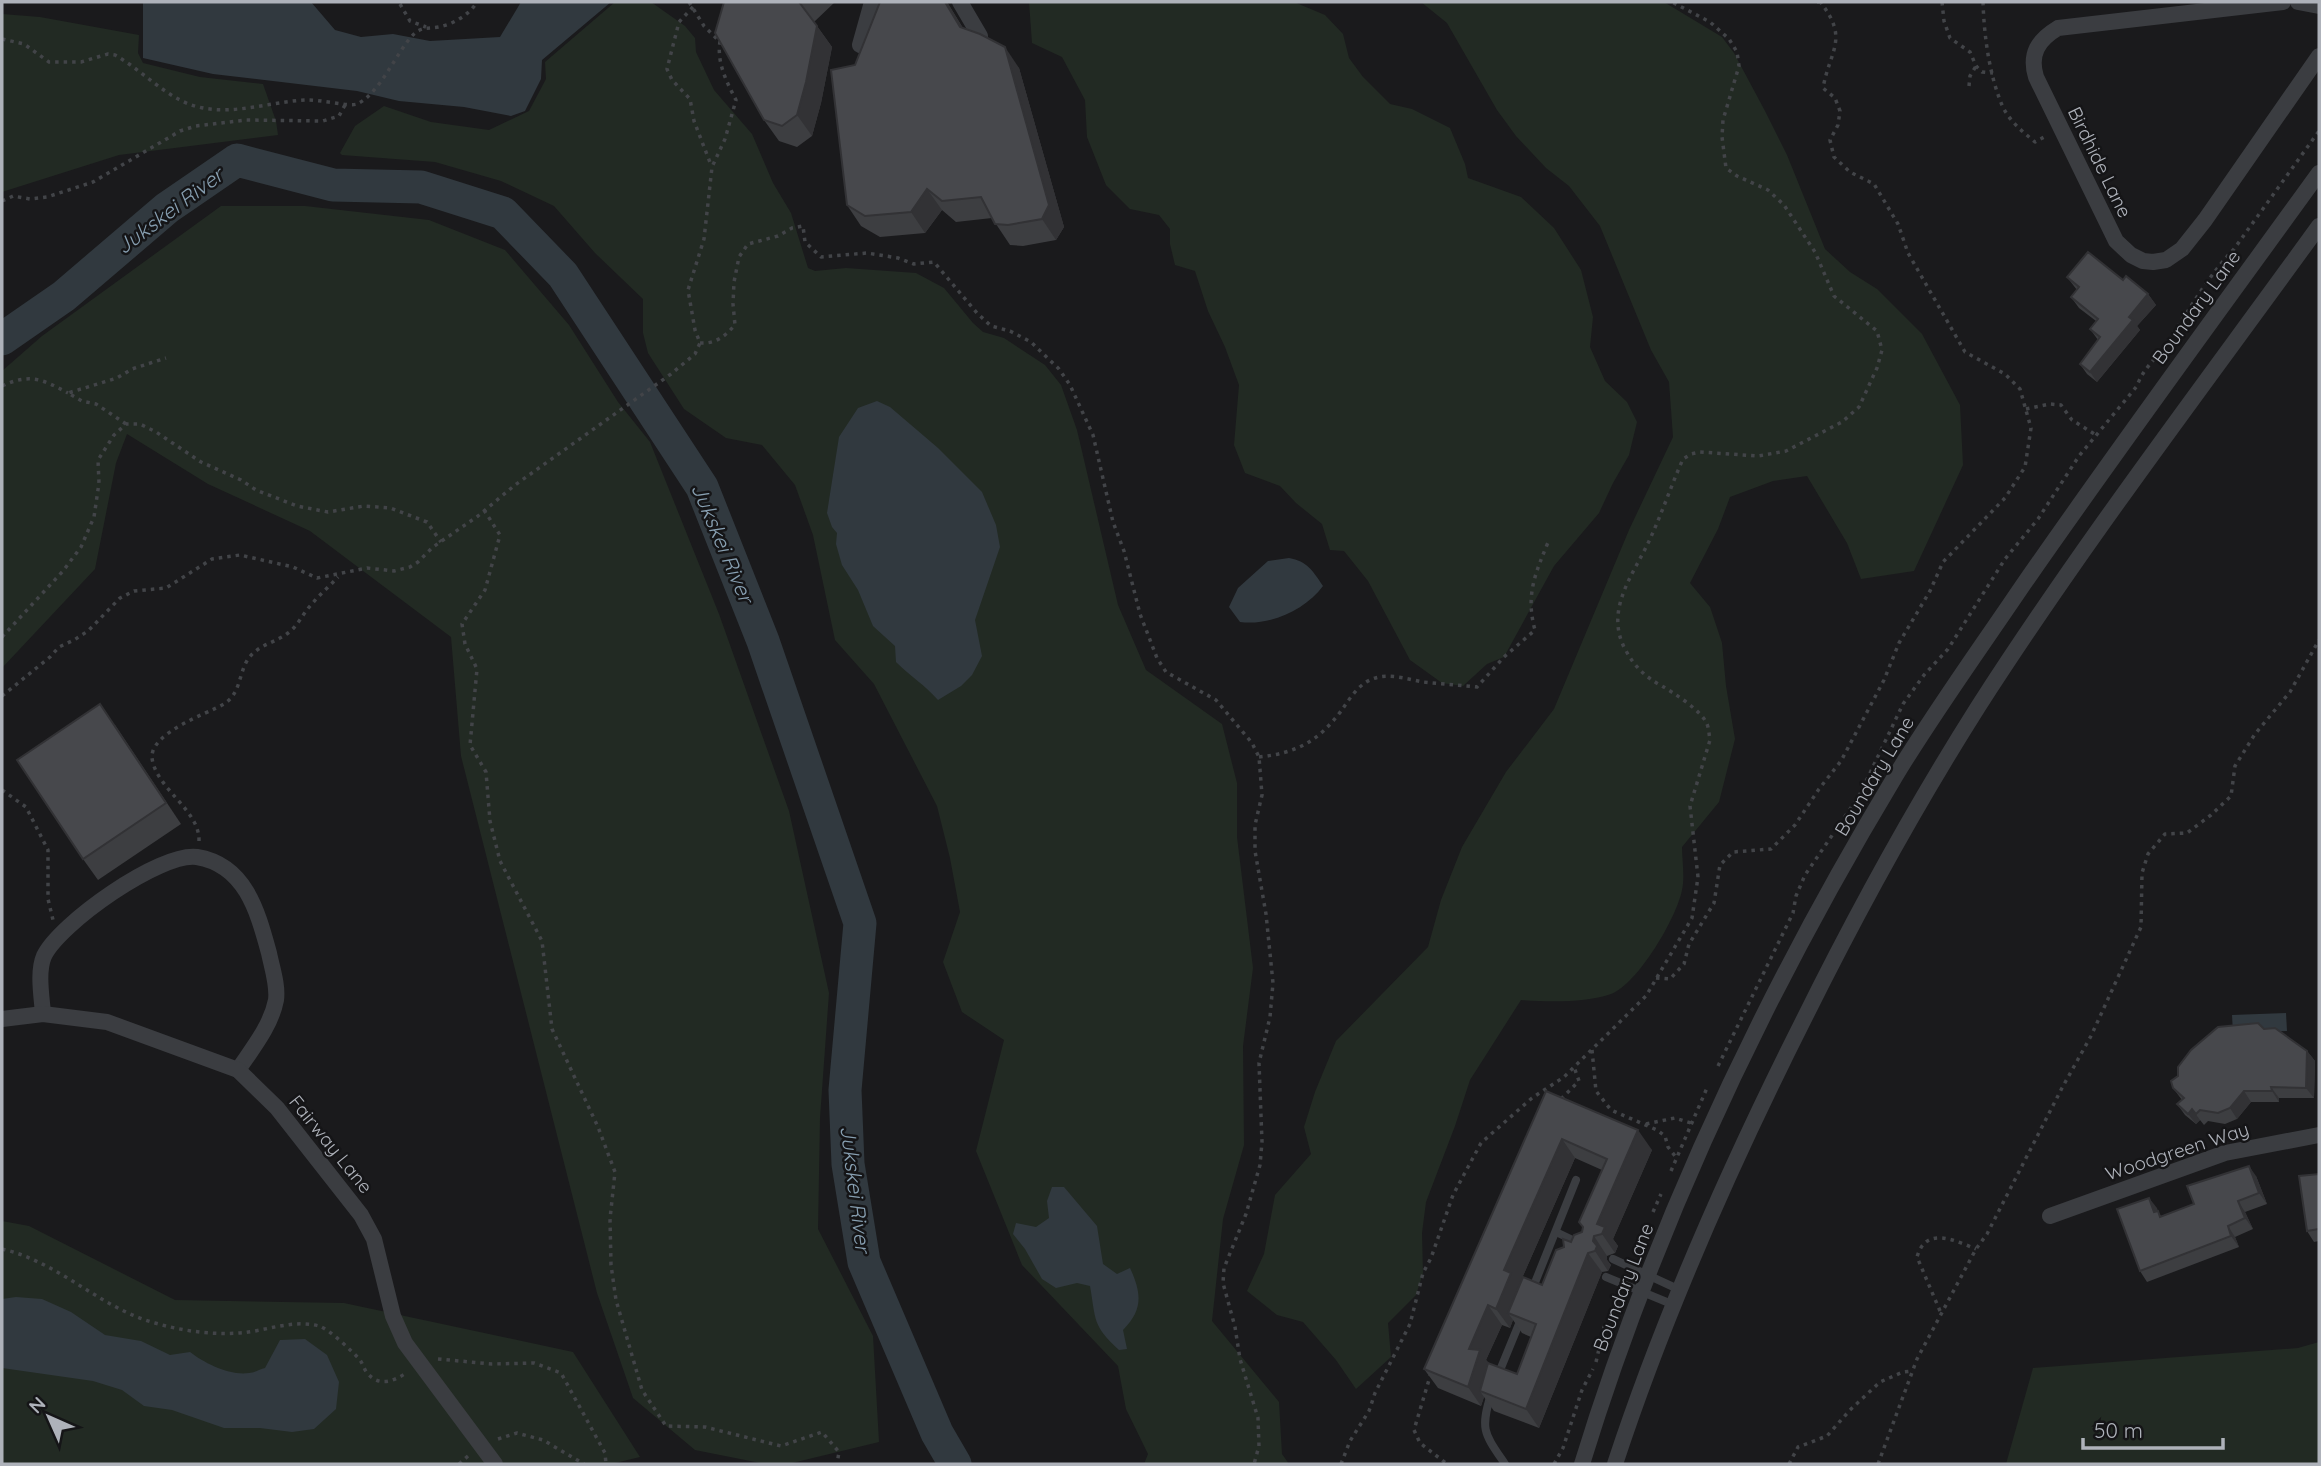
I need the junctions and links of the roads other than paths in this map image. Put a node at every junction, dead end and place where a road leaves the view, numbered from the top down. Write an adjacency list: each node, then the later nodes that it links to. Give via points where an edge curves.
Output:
1 (872, 2): 7 (street)
2 (960, 2): 6 (street)
3 (2283, 2): 8 (street, Birdhide Lane, via 2058,28 2037,46 2032,64 2036,77 2116,241 2143,261 2166,260 2182,249)
4 (2298, 2): 5 (street)
5 (2319, 6)
6 (981, 36)
7 (860, 45)
8 (2319, 56)
9 (2319, 173): 22 (street, Boundary Lane, via 2094,483 1897,775 1748,1049)
10 (2319, 226): 25 (street, via 1977,709 1830,967 1754,1117)
11 (43, 1014): 12 (street, Fairway Lane); 13 (street, Fairway Lane, via 121,1025); 13 (street, via 42,963 58,939 140,875 174,860 197,858 222,866 244,887 257,912 272,967 274,1008)
12 (2, 1019)
13 (238, 1070): 28 (street, Fairway Lane, via 277,1108 361,1215 378,1251 393,1316 405,1343)
14 (2319, 1135): 16 (street, Woodgreen Way, via 2225,1153)
15 (1576, 1181): 17 (lane)
16 (2050, 1216)
17 (1556, 1232): 18 (lane); 19 (lane)
18 (1590, 1248)
19 (1547, 1253): 20 (lane); 26 (lane)
20 (1560, 1258)
21 (1613, 1259): 22 (lane)
22 (1649, 1276): 24 (street, Boundary Lane); 25 (lane)
23 (1606, 1277): 24 (lane)
24 (1643, 1292): 25 (lane); 30 (street, Boundary Lane)
25 (1676, 1298): 31 (street)
26 (1527, 1303)
27 (1522, 1315): 29 (lane, via 1484,1417 1484,1428)
28 (495, 1464)
29 (1505, 1464)
30 (1582, 1464)
31 (1615, 1464)

